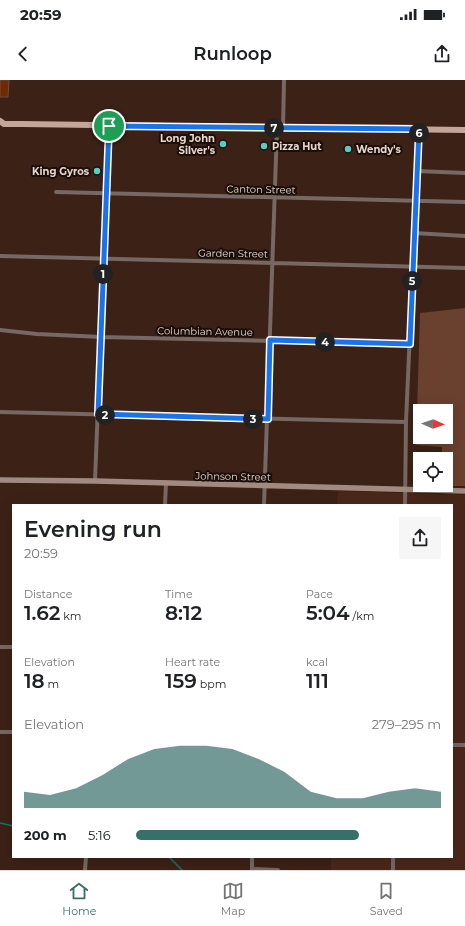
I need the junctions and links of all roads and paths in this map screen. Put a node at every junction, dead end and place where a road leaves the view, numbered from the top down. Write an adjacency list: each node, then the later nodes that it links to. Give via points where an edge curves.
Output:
1 (284, 80): 4 (street)
2 (1, 124): 3 (main road)
3 (109, 126): 4 (main road); 10 (street)
4 (280, 128): 5 (main road); 11 (street)
5 (419, 129): 6 (main road); 7 (street)
6 (465, 130)
7 (417, 170): 8 (street); 12 (street)
8 (465, 172)
9 (56, 192): 10 (street, Canton Street)
10 (106, 193): 11 (street, Canton Street); 17 (street)
11 (276, 197): 12 (street, Canton Street); 18 (street)
12 (416, 201): 13 (street, Canton Street); 14 (street)
13 (465, 202)
14 (414, 233): 15 (street); 19 (street)
15 (465, 236)
16 (0, 256): 17 (street, Garden Street)
17 (104, 258): 18 (street, Garden Street); 22 (street)
18 (273, 262): 19 (street, Garden Street); 23 (street)
19 (413, 268): 20 (street, Garden Street); 24 (street)
20 (465, 268)
21 (0, 330): 22 (street, Columbian Avenue)
22 (101, 337): 23 (street, Columbian Avenue); 26 (street)
23 (270, 340): 24 (street, Columbian Avenue); 27 (street)
24 (410, 344): 28 (street)
25 (0, 412): 26 (street)
26 (98, 414): 27 (street); 30 (street)
27 (268, 419): 28 (street); 32 (street)
28 (406, 422): 33 (street)
29 (0, 480): 30 (street, Johnson Street)
30 (95, 481): 31 (street, Johnson Street)
31 (166, 483): 32 (street, Johnson Street); 35 (street)
32 (265, 486): 33 (street, Johnson Street); 36 (street)
33 (406, 489): 34 (street, Johnson Street); 37 (street)
34 (465, 491)
35 (165, 504)
36 (264, 504)
37 (405, 504)
38 (0, 647): 39 (street)
39 (12, 647)
40 (0, 732): 41 (street)
41 (12, 732)
42 (453, 745): 43 (street)
43 (465, 745)
44 (86, 858): 47 (street)
45 (252, 858): 48 (street)
46 (393, 858): 50 (street)
47 (85, 870)
48 (252, 870): 49 (street)
49 (278, 870)
50 (393, 870)

